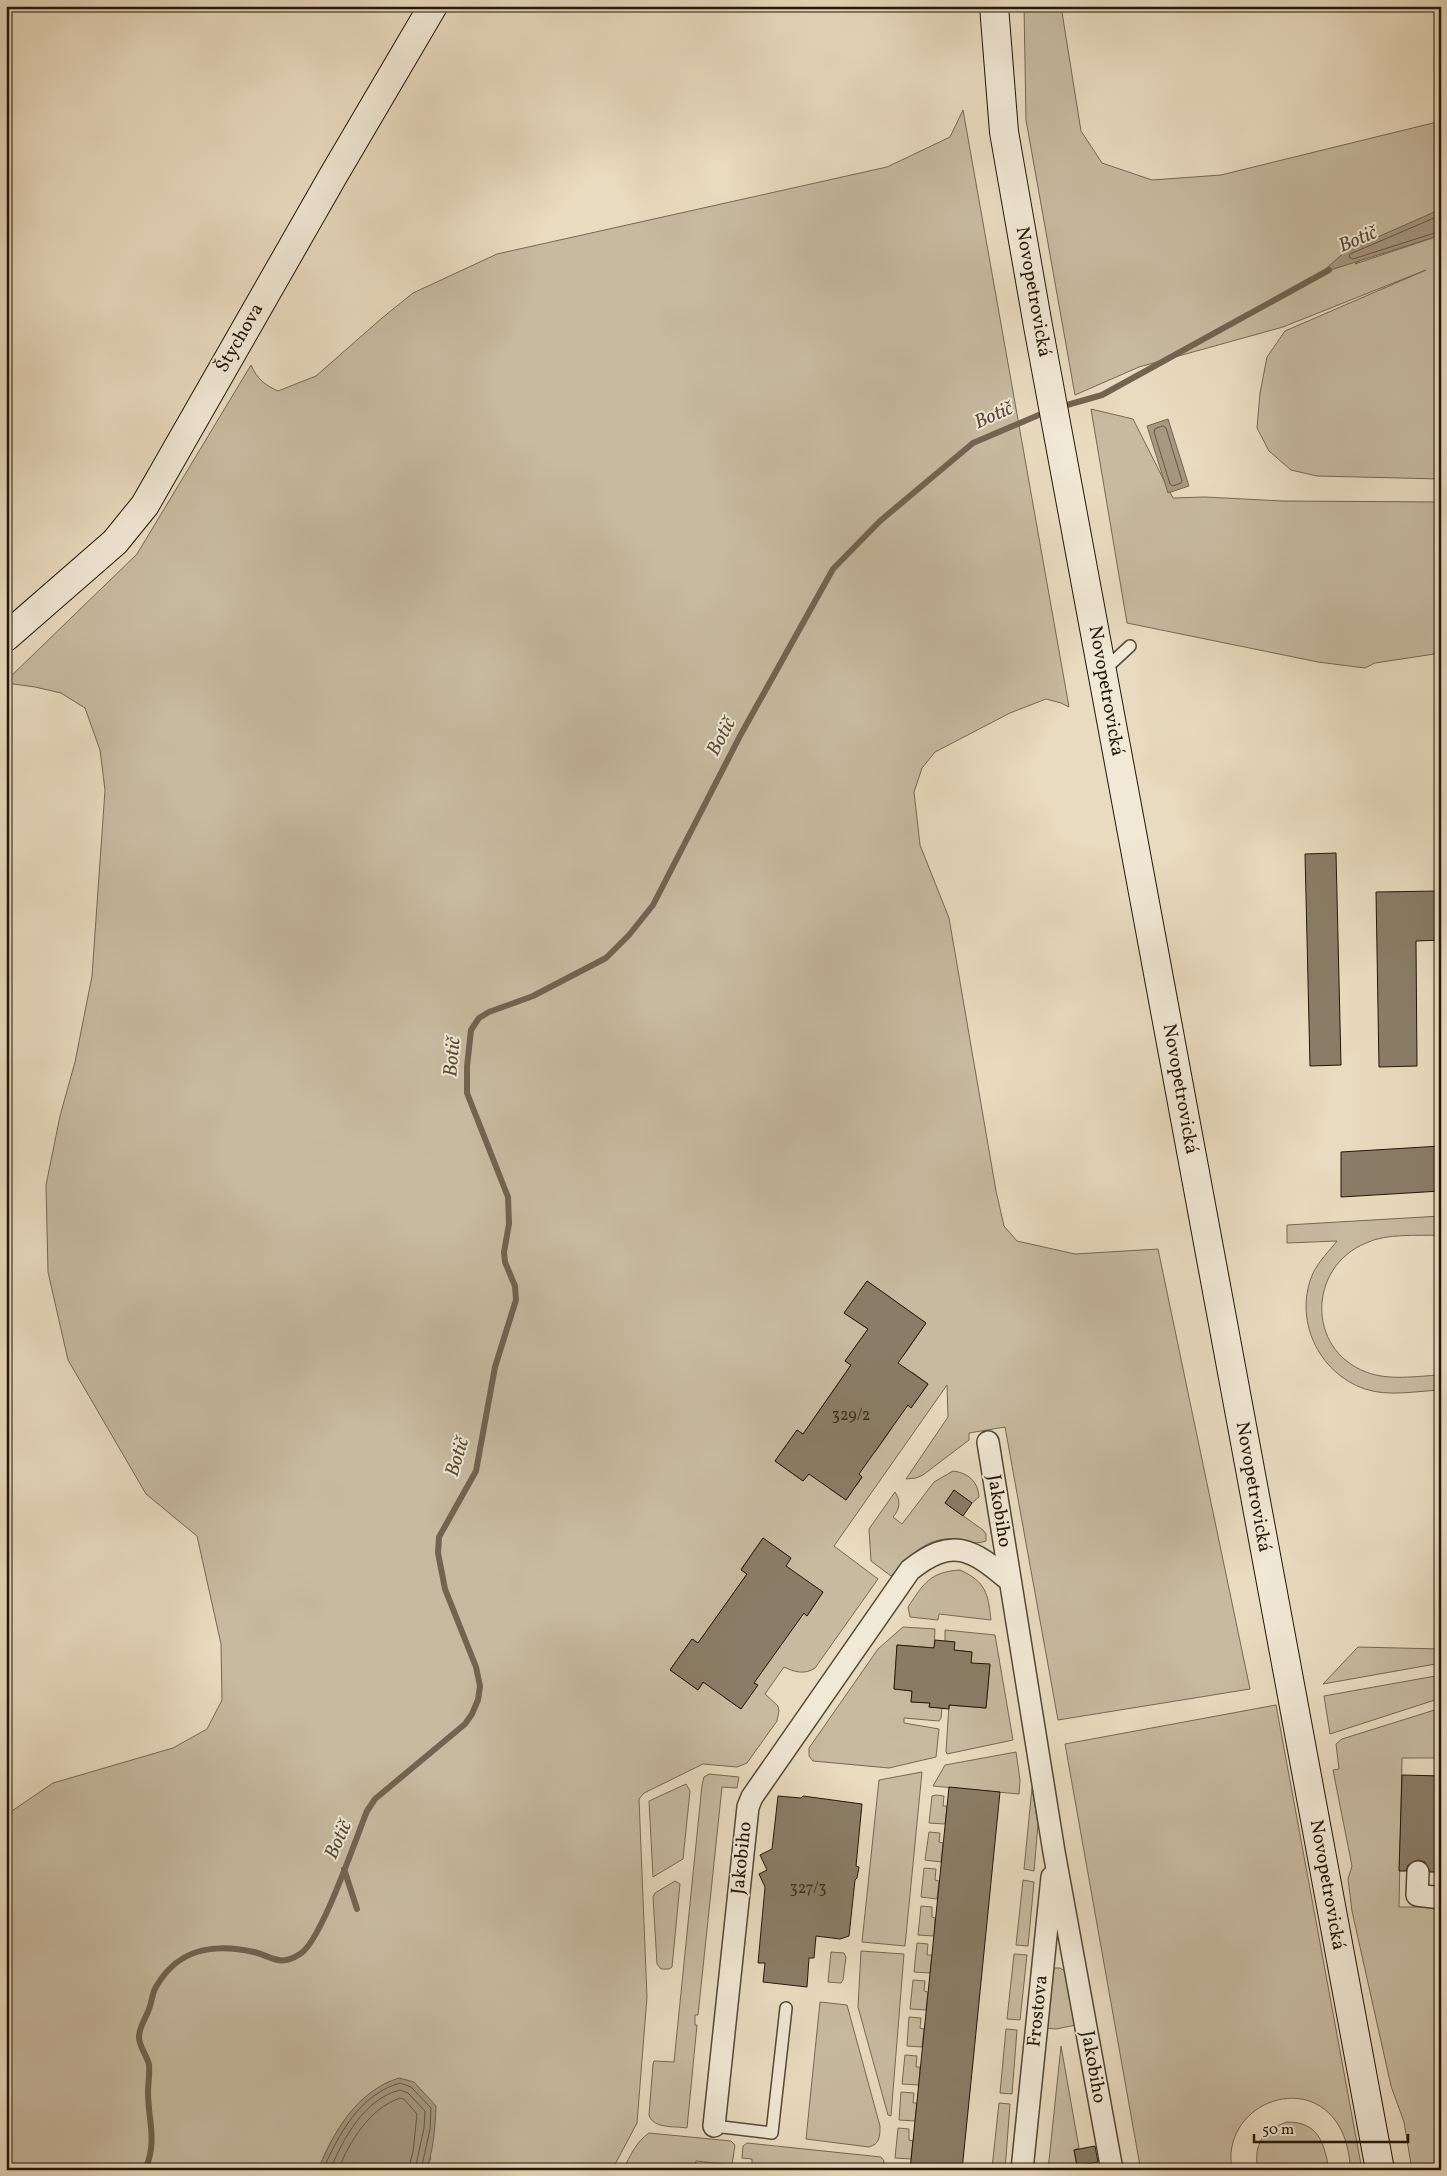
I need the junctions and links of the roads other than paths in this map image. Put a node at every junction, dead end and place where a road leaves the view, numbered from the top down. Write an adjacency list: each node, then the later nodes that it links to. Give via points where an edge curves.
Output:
1 (433, 6): 3 (main road, Štychova, via 145,505 115,542)
2 (994, 6): 5 (main road, Novopetrovická, via 1004,132)
3 (6, 637)
4 (1130, 646): 5 (lane)
5 (1102, 671): 15 (main road, Novopetrovická)
6 (988, 1442): 7 (street, Jakobiho)
7 (1010, 1580): 8 (street, Jakobiho); 12 (street, Jakobiho, via 984,1559 957,1550 928,1556 910,1570 752,1797 747,1817)
8 (1054, 1852): 13 (street, Frostova); 14 (street, Jakobiho)
9 (1418, 1872): 10 (street, via 1417,1896)
10 (1441, 1898)
11 (786, 2008): 12 (lane, Jakobiho, via 772,2132)
12 (714, 2126)
13 (1022, 2170)
14 (1112, 2170)
15 (1380, 2170)

